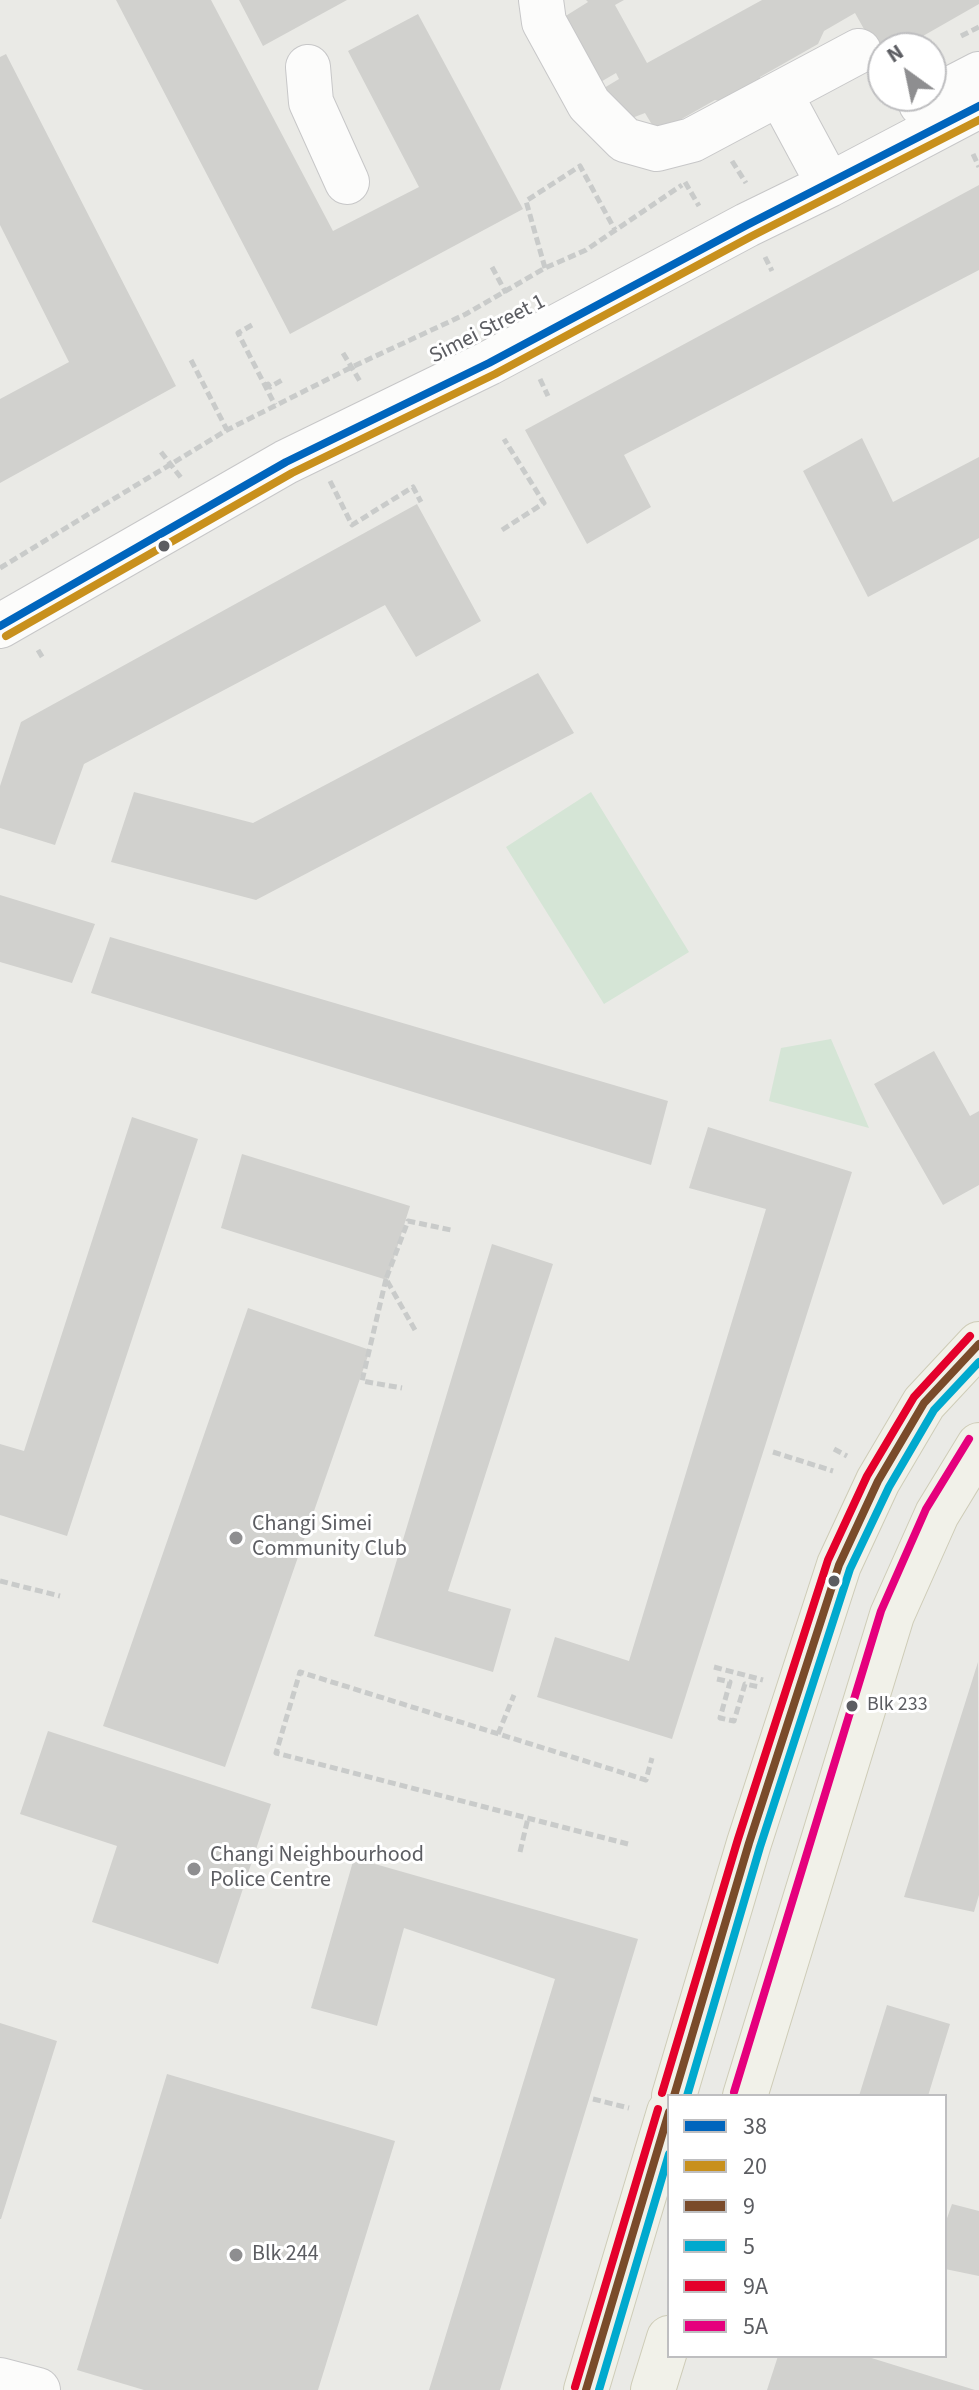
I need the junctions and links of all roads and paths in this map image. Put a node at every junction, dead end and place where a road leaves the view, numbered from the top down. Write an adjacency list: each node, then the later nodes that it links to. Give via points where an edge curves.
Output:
1 (541, 0): 5 (street, via 544,22 589,104 625,140 657,149 692,140)
2 (859, 51): 5 (street)
3 (308, 67): 11 (street, via 311,102)
4 (979, 74): 10 (street, Simei Street 1)
5 (780, 94): 10 (street)
6 (979, 106): 10 (street, Simei Street 1)
7 (970, 149): 9 (path)
8 (729, 157): 12 (path)
9 (979, 167)
10 (823, 172): 12 (street, Simei Street 1); 33 (street, Simei Street 1, via 747,225 489,363 286,462)
11 (347, 182)
12 (753, 192): 13 (street, Simei Street 1)
13 (706, 217): 14 (path, via 685,182); 21 (street, Simei Street 1, via 412,369)
14 (615, 230): 16 (path); 16 (path, via 580,166 526,201)
15 (492, 267): 17 (path)
16 (545, 268): 17 (path)
17 (506, 293): 21 (path)
18 (252, 325): 23 (path, via 238,333)
19 (343, 353): 21 (path)
20 (191, 360): 25 (path)
21 (358, 378): 24 (path); 27 (street, Simei Street 1, via 273,436)
22 (284, 379): 23 (path)
23 (265, 386): 24 (path)
24 (275, 405): 25 (path)
25 (227, 430): 27 (path)
26 (504, 439): 30 (path, via 544,503)
27 (174, 468): 31 (path); 32 (street, Simei Street 1)
28 (328, 479): 29 (path, via 352,525 413,487)
29 (421, 502)
30 (502, 530)
31 (0, 568)
32 (0, 592)
33 (0, 626)
34 (451, 1230): 35 (path, via 408,1221)
35 (386, 1279): 36 (path); 38 (path, via 362,1381)
36 (415, 1330)
37 (979, 1344): 56 (main road, via 924,1403 878,1481 839,1565)
38 (402, 1388)
39 (979, 1445): 54 (main road, via 937,1514 892,1615)
40 (773, 1452): 41 (path)
41 (833, 1471)
42 (0, 1581): 43 (path)
43 (60, 1596)
44 (714, 1667): 46 (path)
45 (717, 1679): 47 (path, via 730,1682 720,1718 734,1721 745,1684)
46 (764, 1680)
47 (761, 1687)
48 (514, 1695): 49 (path)
49 (498, 1734): 50 (path, via 646,1780); 51 (path, via 300,1672 276,1753)
50 (652, 1758)
51 (528, 1818): 52 (path); 53 (path)
52 (628, 1844)
53 (520, 1852)
54 (746, 2094)
55 (593, 2099): 56 (path)
56 (659, 2106): 60 (main road)
57 (667, 2344): 61 (main road)
58 (0, 2380): 59 (street)
59 (38, 2390)
60 (586, 2390)
61 (653, 2390)

